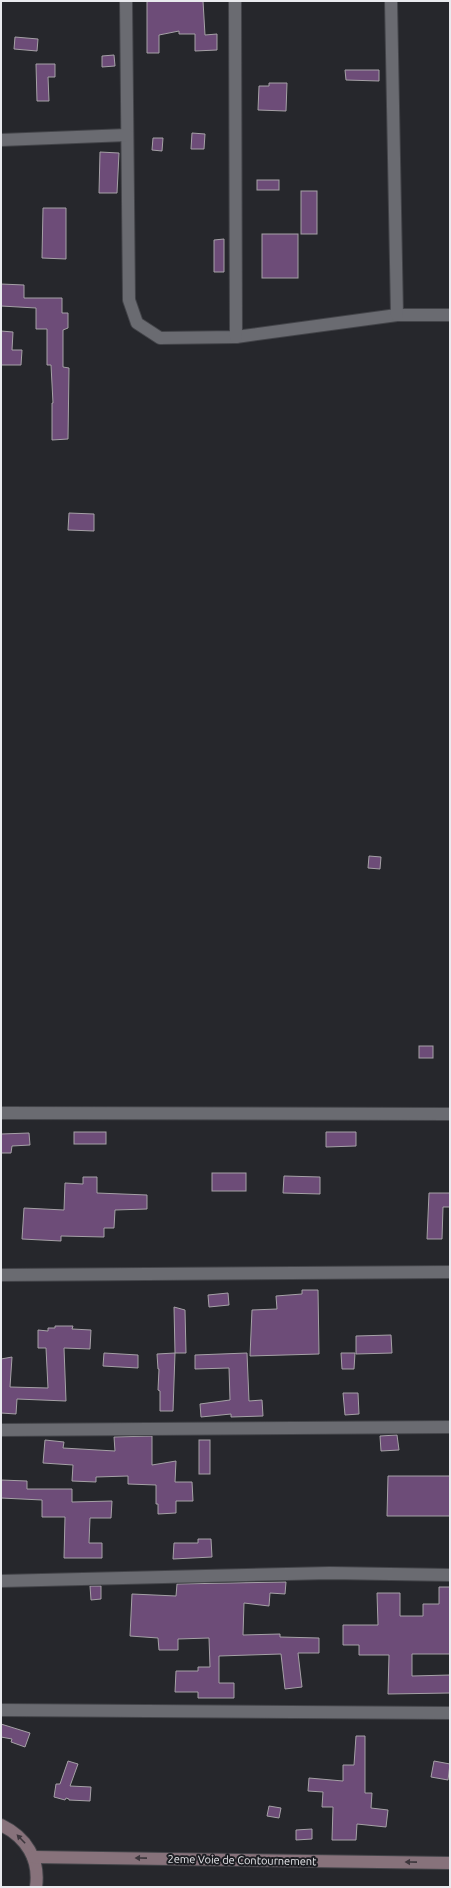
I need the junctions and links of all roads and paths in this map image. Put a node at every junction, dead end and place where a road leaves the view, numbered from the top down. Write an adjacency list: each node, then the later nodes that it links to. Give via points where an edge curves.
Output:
1 (126, 1): 4 (street)
2 (235, 1): 8 (street)
3 (391, 1): 6 (street)
4 (128, 135): 5 (street); 8 (street, via 129,300 137,323 160,338)
5 (1, 140)
6 (397, 315): 7 (street); 8 (street)
7 (450, 315)
8 (236, 336)
9 (1, 1113): 10 (street)
10 (450, 1114)
11 (450, 1272): 12 (street)
12 (1, 1275)
13 (450, 1426): 14 (street)
14 (1, 1430)
15 (450, 1575): 16 (street, via 322,1573)
16 (1, 1581)
17 (1, 1710): 18 (street)
18 (450, 1713)
19 (1, 1824): 20 (main road, one-way to 19, via 21,1838)
20 (33, 1857): 21 (main road, 2eme Voie de Contournement, one-way to 20); 22 (main road)
21 (450, 1863)
22 (36, 1887)

